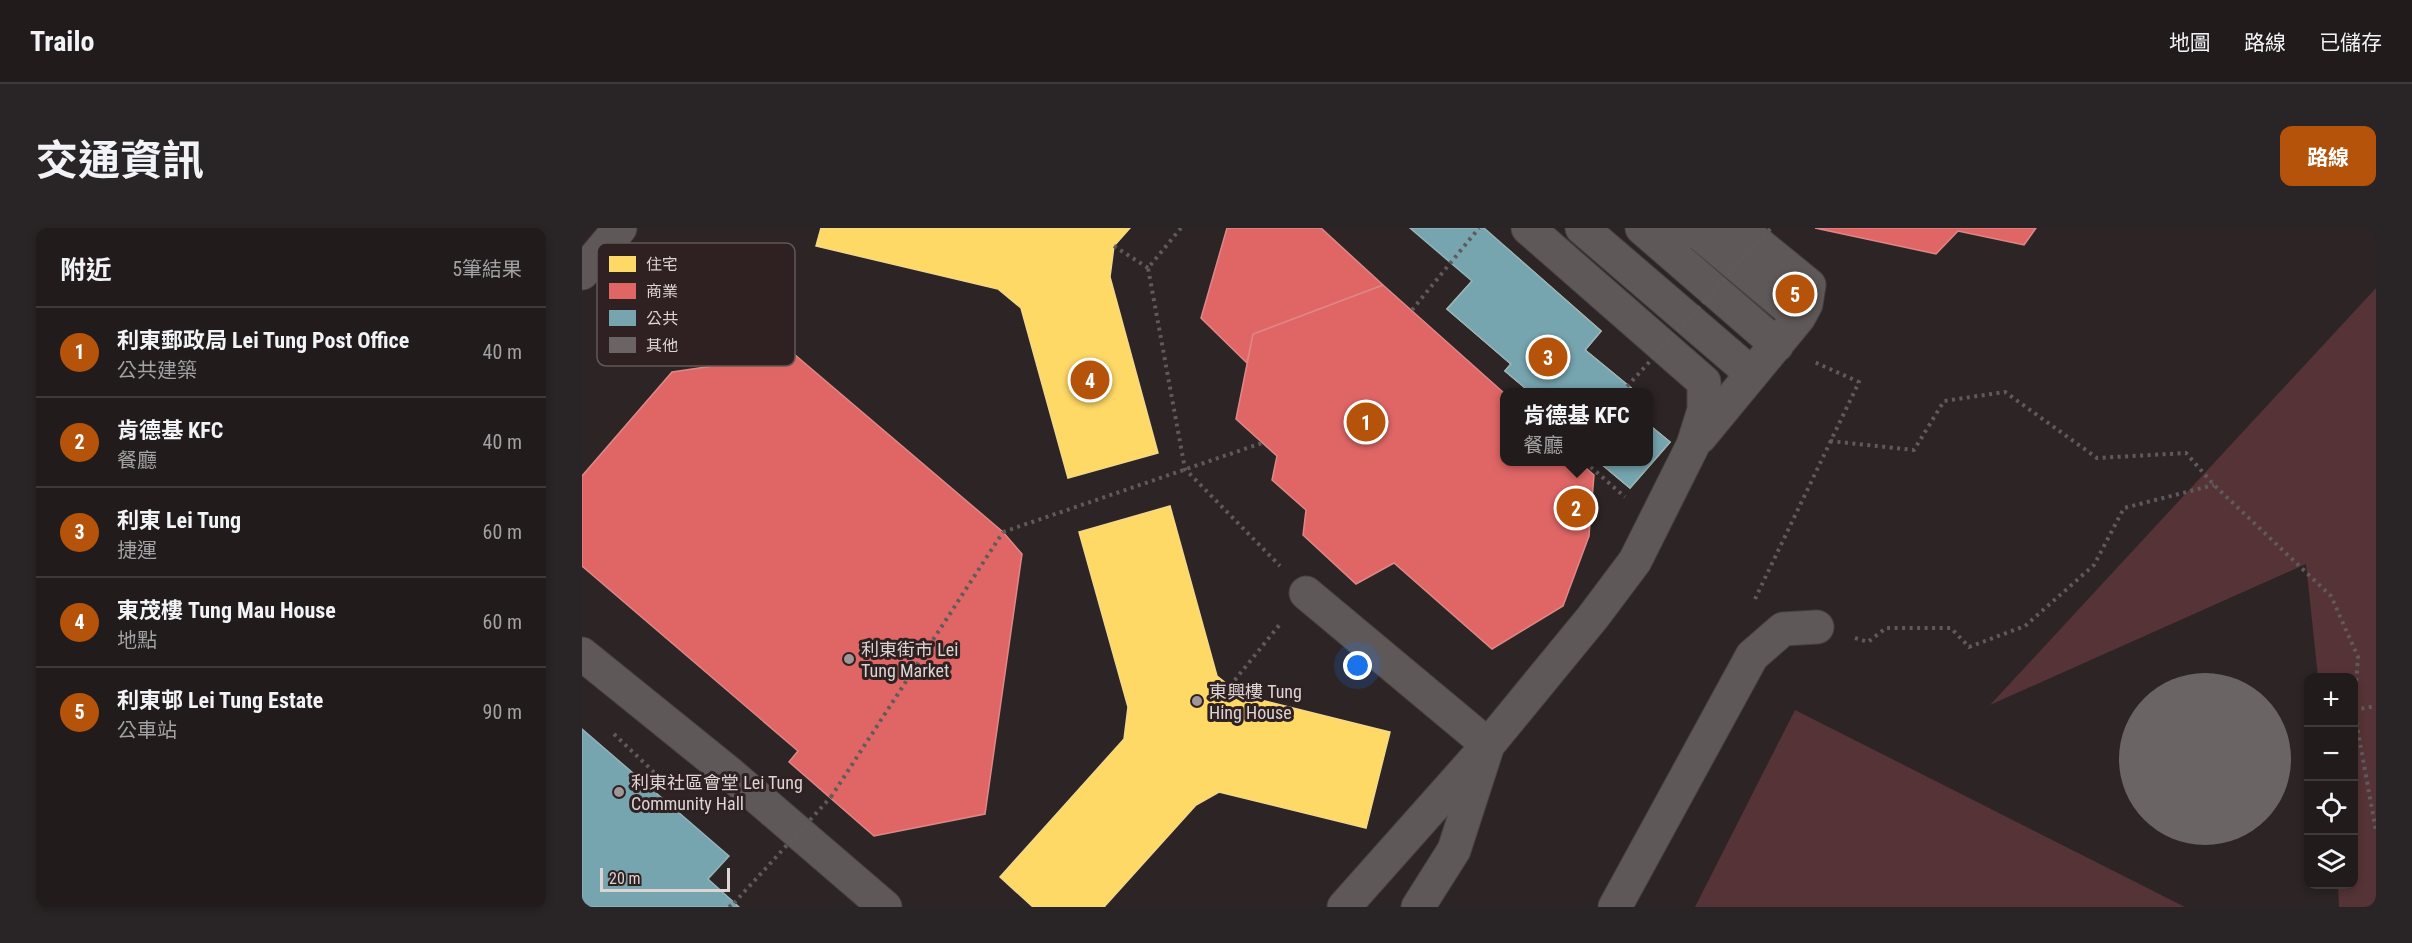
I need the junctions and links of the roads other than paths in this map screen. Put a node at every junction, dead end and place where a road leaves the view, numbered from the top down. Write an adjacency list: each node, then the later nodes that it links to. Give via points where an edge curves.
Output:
1 (620, 228): 6 (street)
2 (1528, 228): 11 (street, via 1704,382 1704,411)
3 (1582, 228): 10 (street)
4 (1642, 228): 9 (street)
5 (1659, 228): 9 (street, via 1699,233 1799,317)
6 (607, 243)
7 (597, 255): 8 (street)
8 (582, 273)
9 (1777, 345): 10 (street)
10 (1752, 374): 11 (street)
11 (1693, 445): 15 (street, via 1635,561)
12 (1306, 592): 15 (street)
13 (1817, 627): 19 (street, via 1783,629 1752,656)
14 (582, 654): 16 (street)
15 (1488, 746): 17 (street); 18 (street, via 1454,850)
16 (885, 907)
17 (1344, 907)
18 (1418, 907)
19 (1615, 907)

